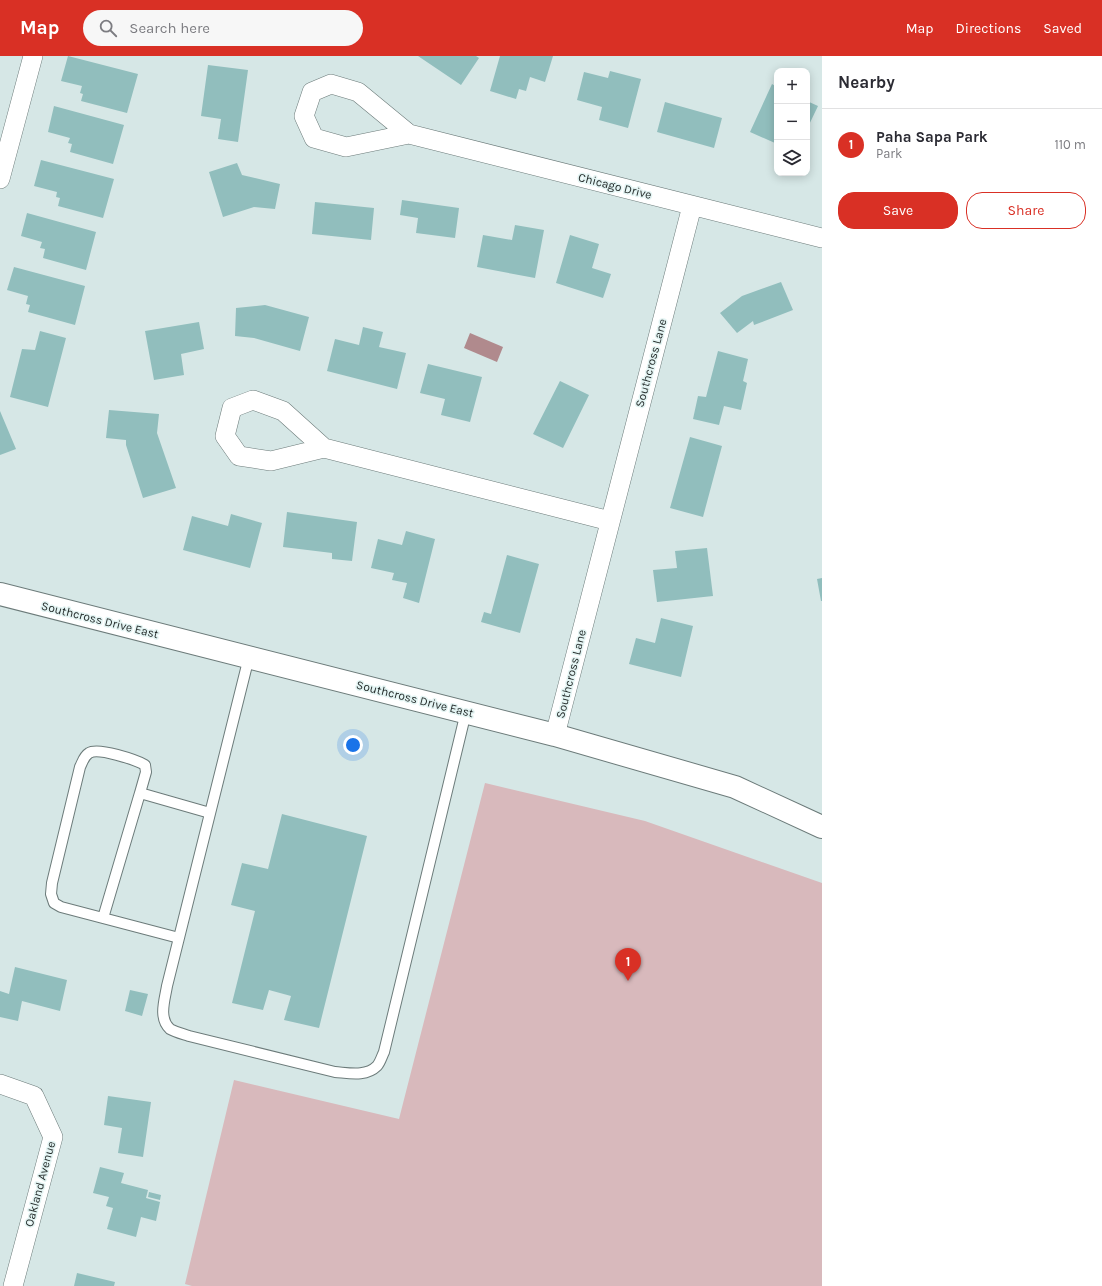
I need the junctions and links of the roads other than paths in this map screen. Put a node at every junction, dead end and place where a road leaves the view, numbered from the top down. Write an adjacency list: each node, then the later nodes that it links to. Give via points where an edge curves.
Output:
1 (33, 56): 3 (street)
2 (409, 134): 2 (street, Chicago Drive, via 346,147 314,138 304,116 312,92 331,84 358,92); 4 (street, Chicago Drive)
3 (0, 179)
4 (692, 206): 5 (street, Chicago Drive); 7 (street, Southcross Lane)
5 (822, 238)
6 (324, 448): 6 (street, via 271,461 239,456 225,436 232,408 252,400 283,411); 7 (street)
7 (610, 521): 11 (street, Southcross Lane)
8 (0, 594): 9 (street, Southcross Drive East)
9 (249, 658): 10 (street, Southcross Drive East); 13 (lane)
10 (466, 712): 11 (street, Southcross Drive East); 16 (lane, via 384,1052 378,1065 366,1073 335,1072 171,1030 162,1012)
11 (555, 735): 14 (street, Southcross Drive East, via 735,787)
12 (140, 793): 13 (lane); 15 (lane); 15 (lane, via 146,772 145,765 139,762 94,751 85,757 80,766 51,894 54,903 61,907)
13 (210, 813): 16 (lane)
14 (822, 827)
15 (103, 918): 16 (lane)
16 (179, 938)
17 (0, 1084): 18 (street, Oakland Avenue, via 34,1096 53,1137)
18 (13, 1286)

